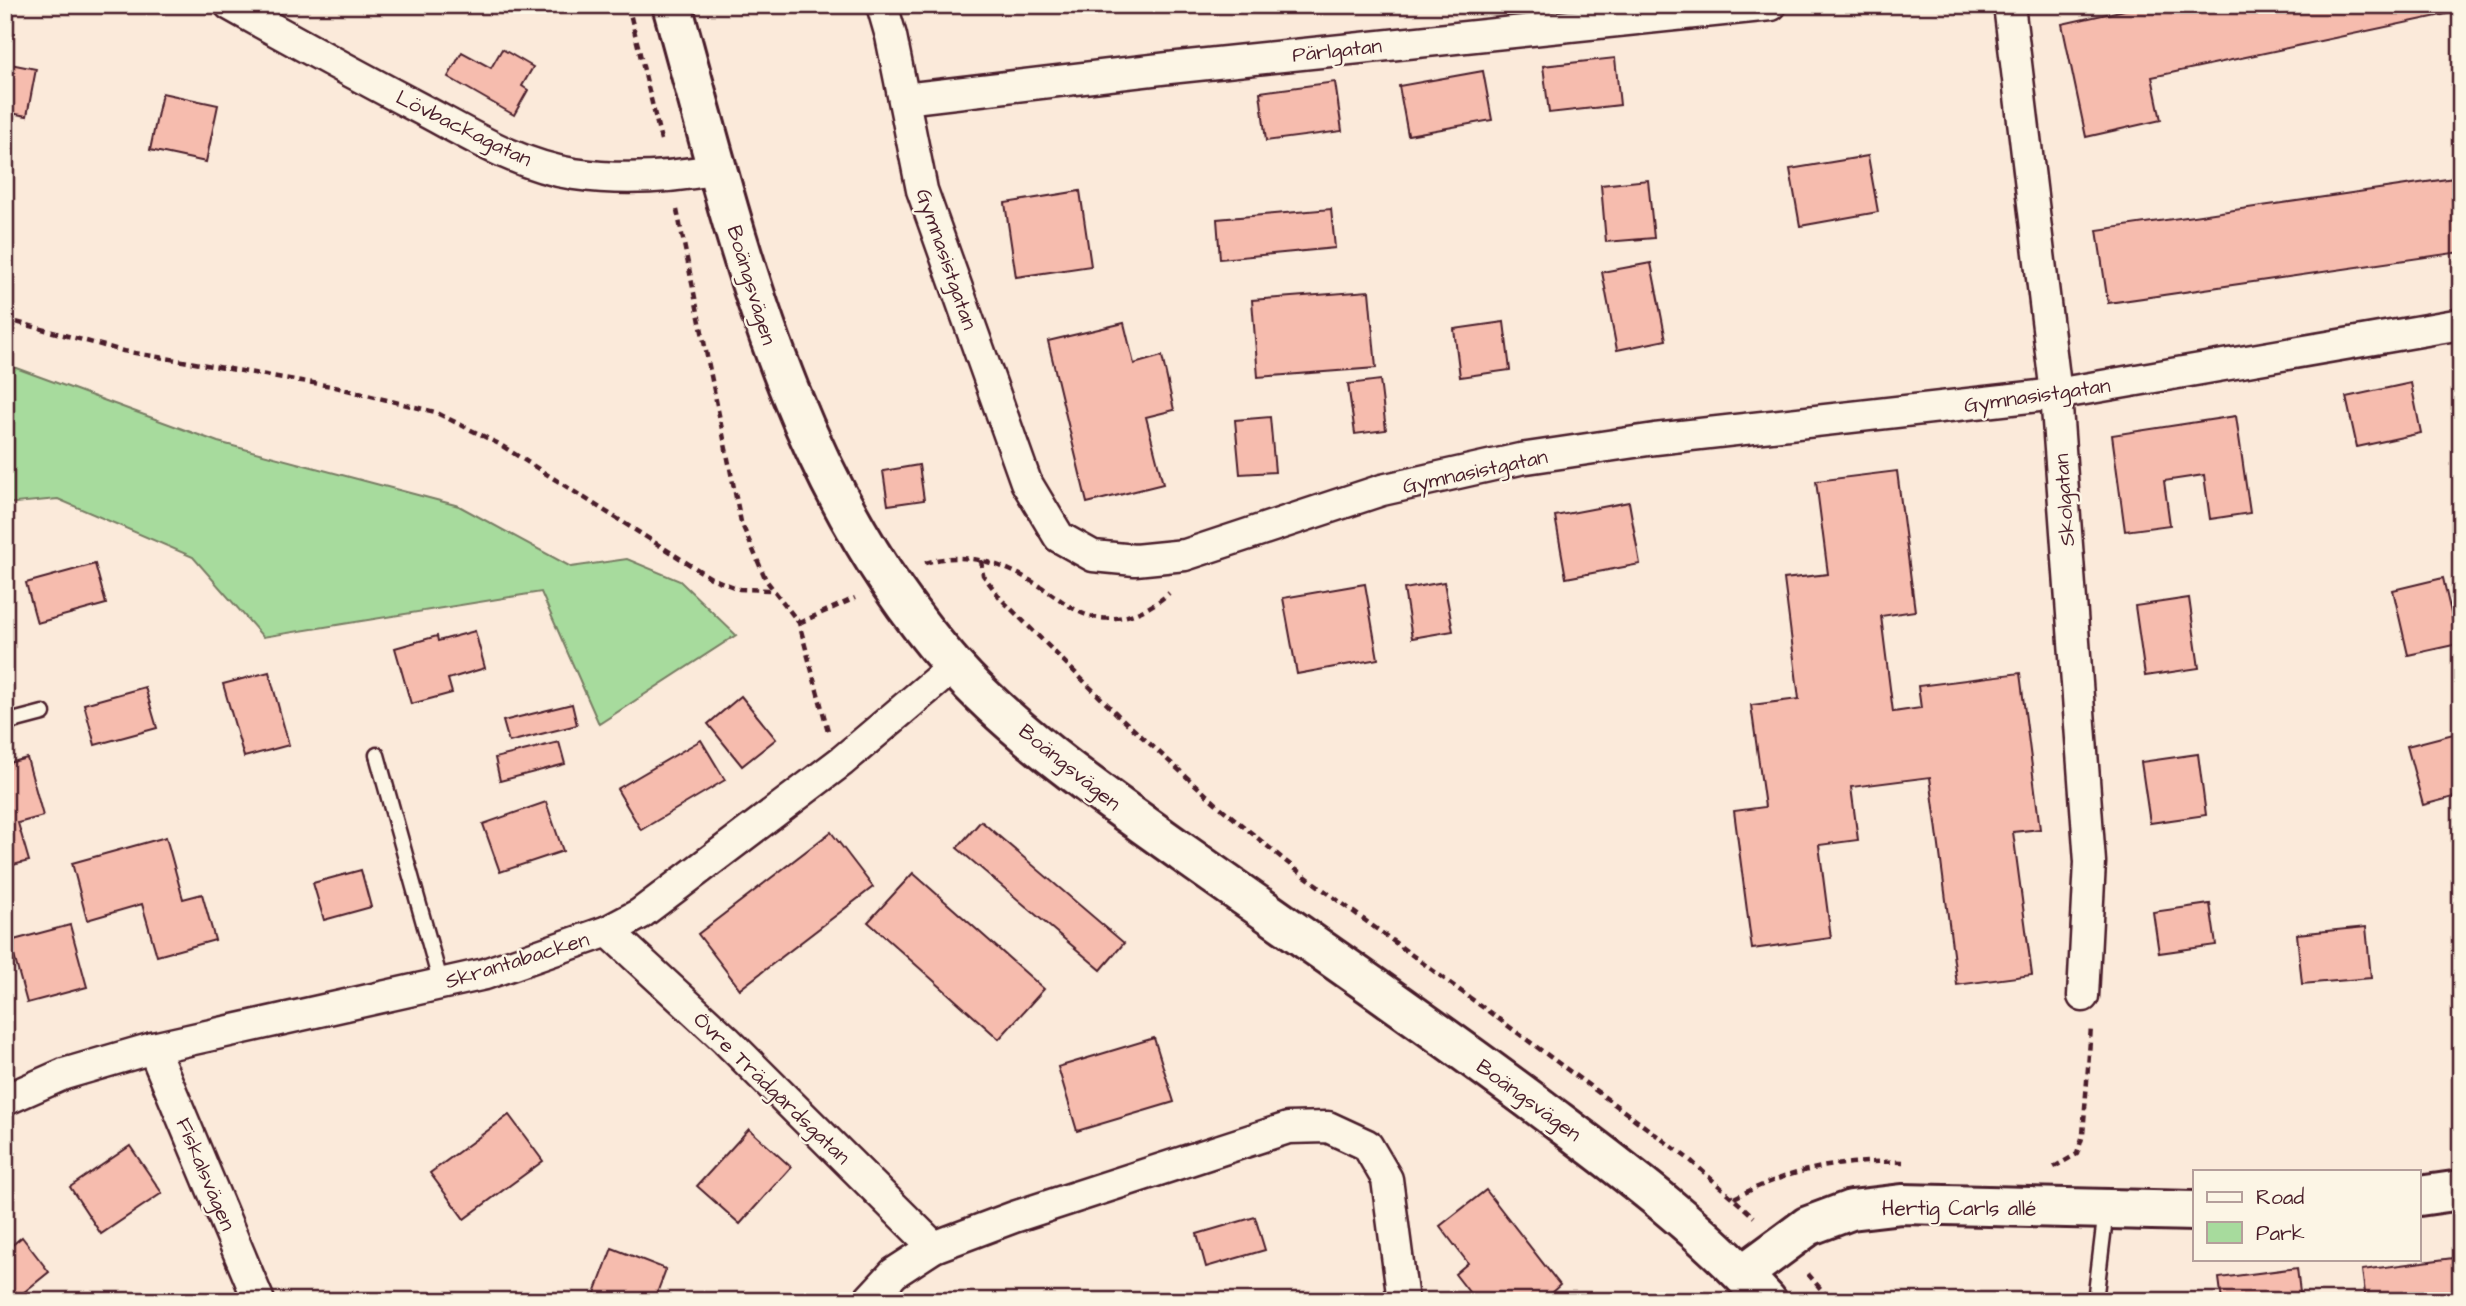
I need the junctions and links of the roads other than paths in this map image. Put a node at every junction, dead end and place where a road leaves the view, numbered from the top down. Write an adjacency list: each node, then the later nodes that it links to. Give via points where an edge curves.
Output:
1 (229, 5): 7 (street, Lövbackagatan, via 485,144 533,164 573,174 670,177)
2 (672, 5): 7 (street, Boängsvägen)
3 (882, 5): 6 (street, Gymnasistgatan)
4 (1771, 5): 6 (street, Pärlgatan)
5 (2009, 5): 9 (street, Skolgatan)
6 (904, 99): 9 (street, Gymnasistgatan, via 922,190 1026,482 1059,537 1093,556 1135,561 1185,555 1382,490 1520,459 1655,439)
7 (718, 169): 10 (street, Boängsvägen, via 774,358 828,482 896,589)
8 (2461, 324): 9 (street, Gymnasistgatan)
9 (2056, 394): 16 (street, Skolgatan, via 2090,862)
10 (954, 666): 14 (street, Skrantabacken, via 842,761 640,914); 24 (street, Boängsvägen, via 1059,760 1141,823 1558,1121 1695,1228)
11 (43, 713): 12 (lane)
12 (5, 723)
13 (377, 755): 15 (lane)
14 (608, 931): 15 (street, Skrantabacken, via 485,974); 23 (street, Övre Trädgårdsgatan)
15 (441, 984): 17 (street, Skrantabacken)
16 (2083, 996)
17 (153, 1048): 18 (street, Skrantabacken, via 64,1073); 25 (street, Fiskalsvägen)
18 (5, 1100)
19 (2461, 1190): 20 (street)
20 (2420, 1196)
21 (2106, 1209): 22 (street, Hertig Carls allé); 24 (street, Hertig Carls allé, via 1902,1204 1851,1210 1808,1226 1781,1245); 28 (lane)
22 (2193, 1211)
23 (934, 1247): 26 (street, via 894,1273); 27 (street, via 1288,1128 1328,1127 1367,1145 1387,1179)
24 (1755, 1287)
25 (259, 1301)
26 (868, 1301)
27 (1403, 1301)
28 (2095, 1301)

